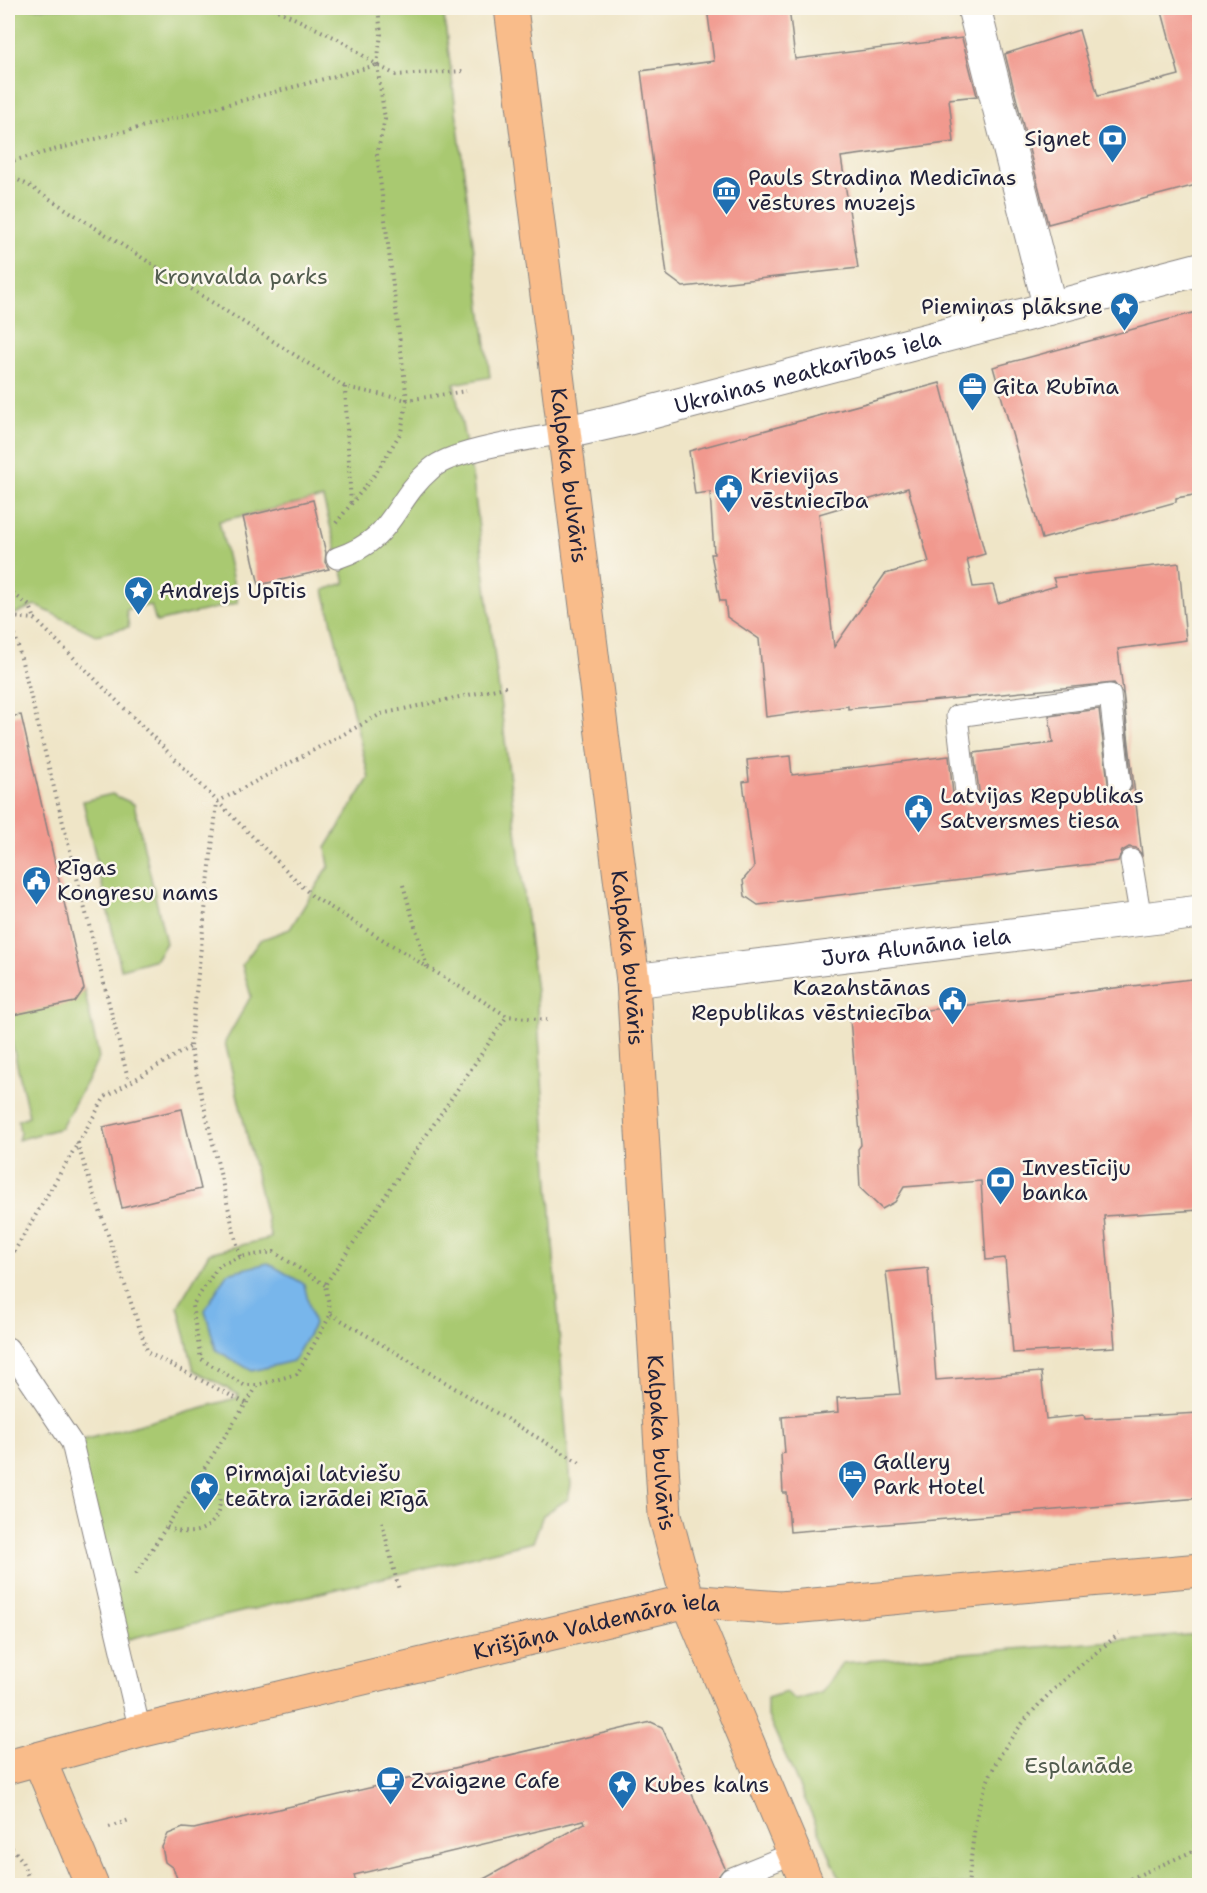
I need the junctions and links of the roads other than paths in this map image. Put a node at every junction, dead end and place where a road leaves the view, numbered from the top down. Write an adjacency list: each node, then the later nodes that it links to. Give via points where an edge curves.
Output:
1 (511, 8): 5 (main road, Kalpaka bulvāris)
2 (974, 8): 4 (street)
3 (1200, 269): 4 (street, Ukrainas neatkarības iela)
4 (1050, 308): 5 (street, Ukrainas neatkarības iela)
5 (563, 433): 6 (lane, via 477,450 432,468 377,538 361,551); 12 (main road, Kalpaka bulvāris)
6 (337, 558)
7 (1120, 784): 8 (lane, via 1110,695 957,716)
8 (966, 792)
9 (1131, 860): 11 (lane)
10 (1200, 912): 11 (street, Jura Alunāna iela)
11 (1141, 919): 12 (street, Jura Alunāna iela)
12 (633, 981): 15 (main road, Kalpaka bulvāris, via 665,1515)
13 (8, 1348): 16 (lane, via 72,1443)
14 (1200, 1570): 15 (main road, Krišjāņa Valdemāra iela, via 780,1608)
15 (688, 1601): 16 (main road, Krišjāņa Valdemāra iela); 19 (main road, Kalpaka bulvāris)
16 (140, 1731): 17 (main road, Krišjāņa Valdemāra iela)
17 (39, 1759): 18 (main road, Krišjāņa Valdemāra iela); 21 (main road)
18 (8, 1767)
19 (794, 1853): 20 (lane); 22 (main road, Kalpaka bulvāris)
20 (730, 1879)
21 (92, 1886)
22 (808, 1886)

